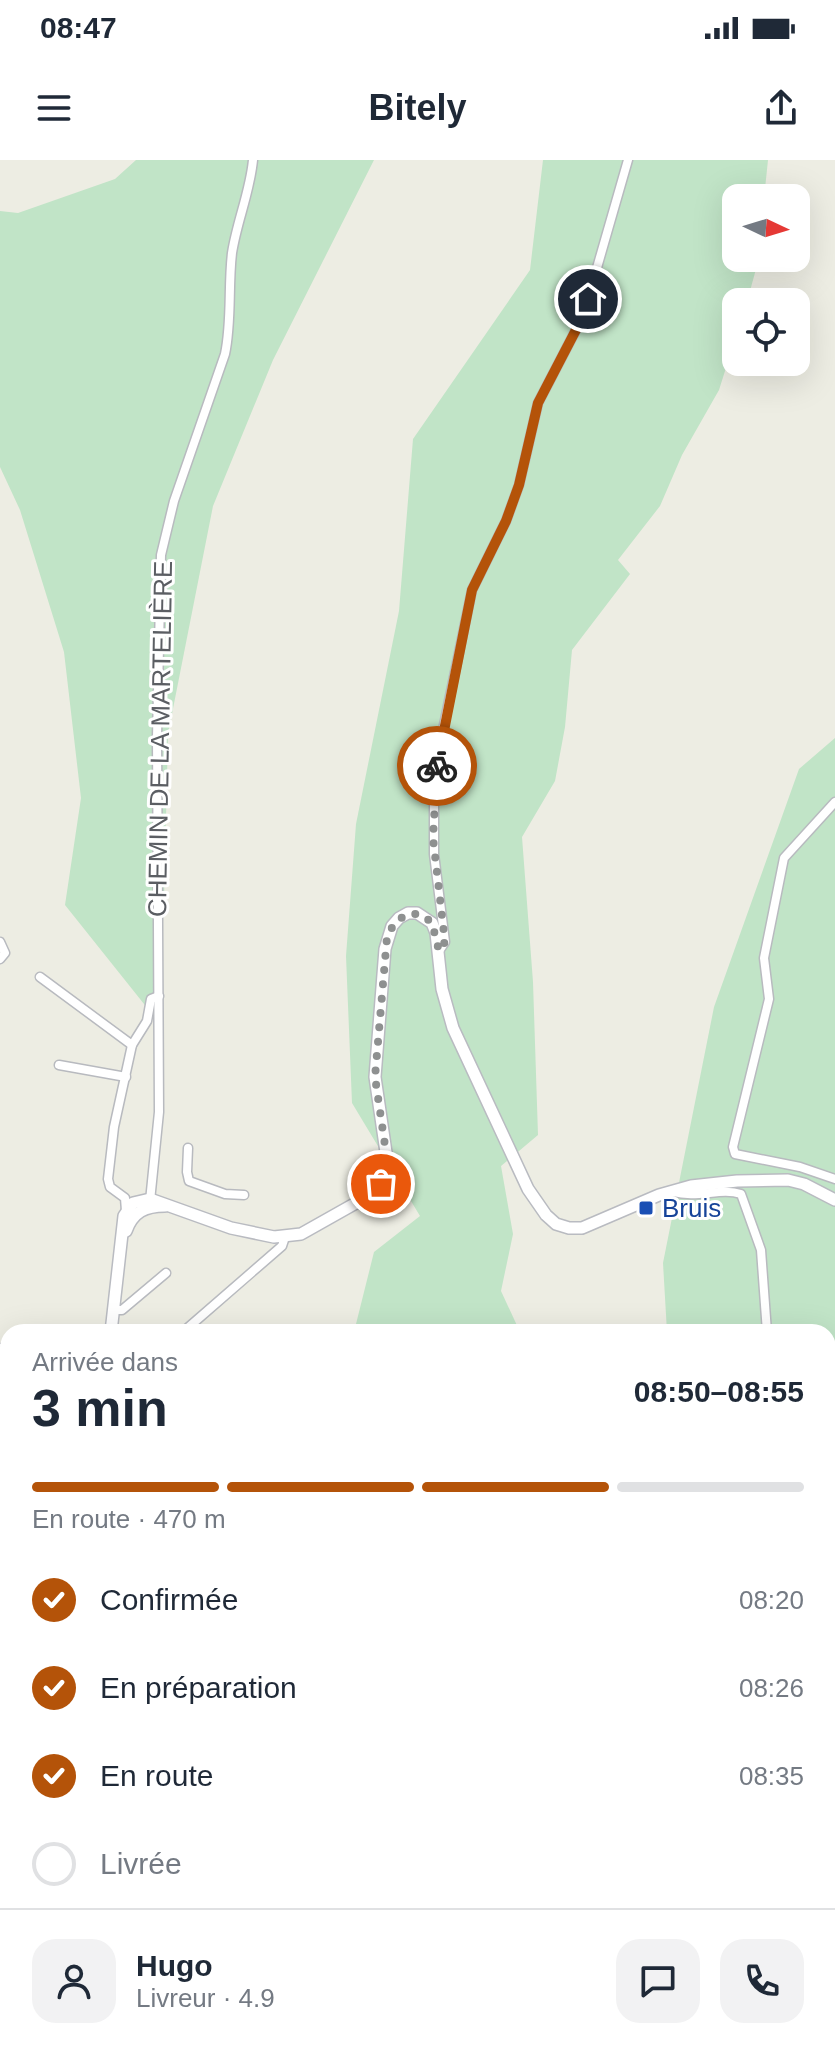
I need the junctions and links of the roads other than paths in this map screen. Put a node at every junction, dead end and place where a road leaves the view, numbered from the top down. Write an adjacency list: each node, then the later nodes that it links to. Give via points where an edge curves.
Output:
1 (253, 160): 10 (street, CHEMIN DE LA MARTELIÈRE, via 232,254 225,354 161,555)
2 (628, 160): 4 (street, via 588,299 538,403 519,485 472,590 436,779 433,838)
3 (835, 802): 15 (street, via 784,858 764,958 769,999 733,1147 735,1154)
4 (441, 906): 5 (street); 7 (street, via 445,942)
5 (425, 917): 7 (street, via 436,933); 21 (street, via 408,913 399,918 385,949 375,1077 387,1159 381,1184 341,1213)
6 (0, 942): 8 (street, via 5,953)
7 (439, 951): 16 (street, via 442,989 459,1046 528,1189 546,1215 556,1224 582,1228)
8 (0, 959)
9 (40, 977): 11 (street)
10 (157, 996): 11 (street); 19 (street, CHEMIN DE LA MARTELIÈRE, via 159,1112)
11 (132, 1045): 13 (street)
12 (59, 1065): 13 (street)
13 (126, 1077): 20 (street, via 108,1179 125,1198)
14 (188, 1148): 17 (street, via 189,1181)
15 (835, 1179)
16 (669, 1191): 18 (street, via 788,1180); 27 (street, via 689,1197 741,1194 761,1250)
17 (244, 1195)
18 (835, 1200)
19 (148, 1203): 20 (street, via 133,1203); 21 (street, via 250,1233); 22 (street, via 129,1221)
20 (126, 1211): 22 (street)
21 (285, 1237): 26 (street, via 282,1246)
22 (123, 1240): 24 (street)
23 (166, 1273): 24 (street, via 122,1310)
24 (114, 1310): 25 (street)
25 (112, 1324)
26 (192, 1324)
27 (766, 1324)

